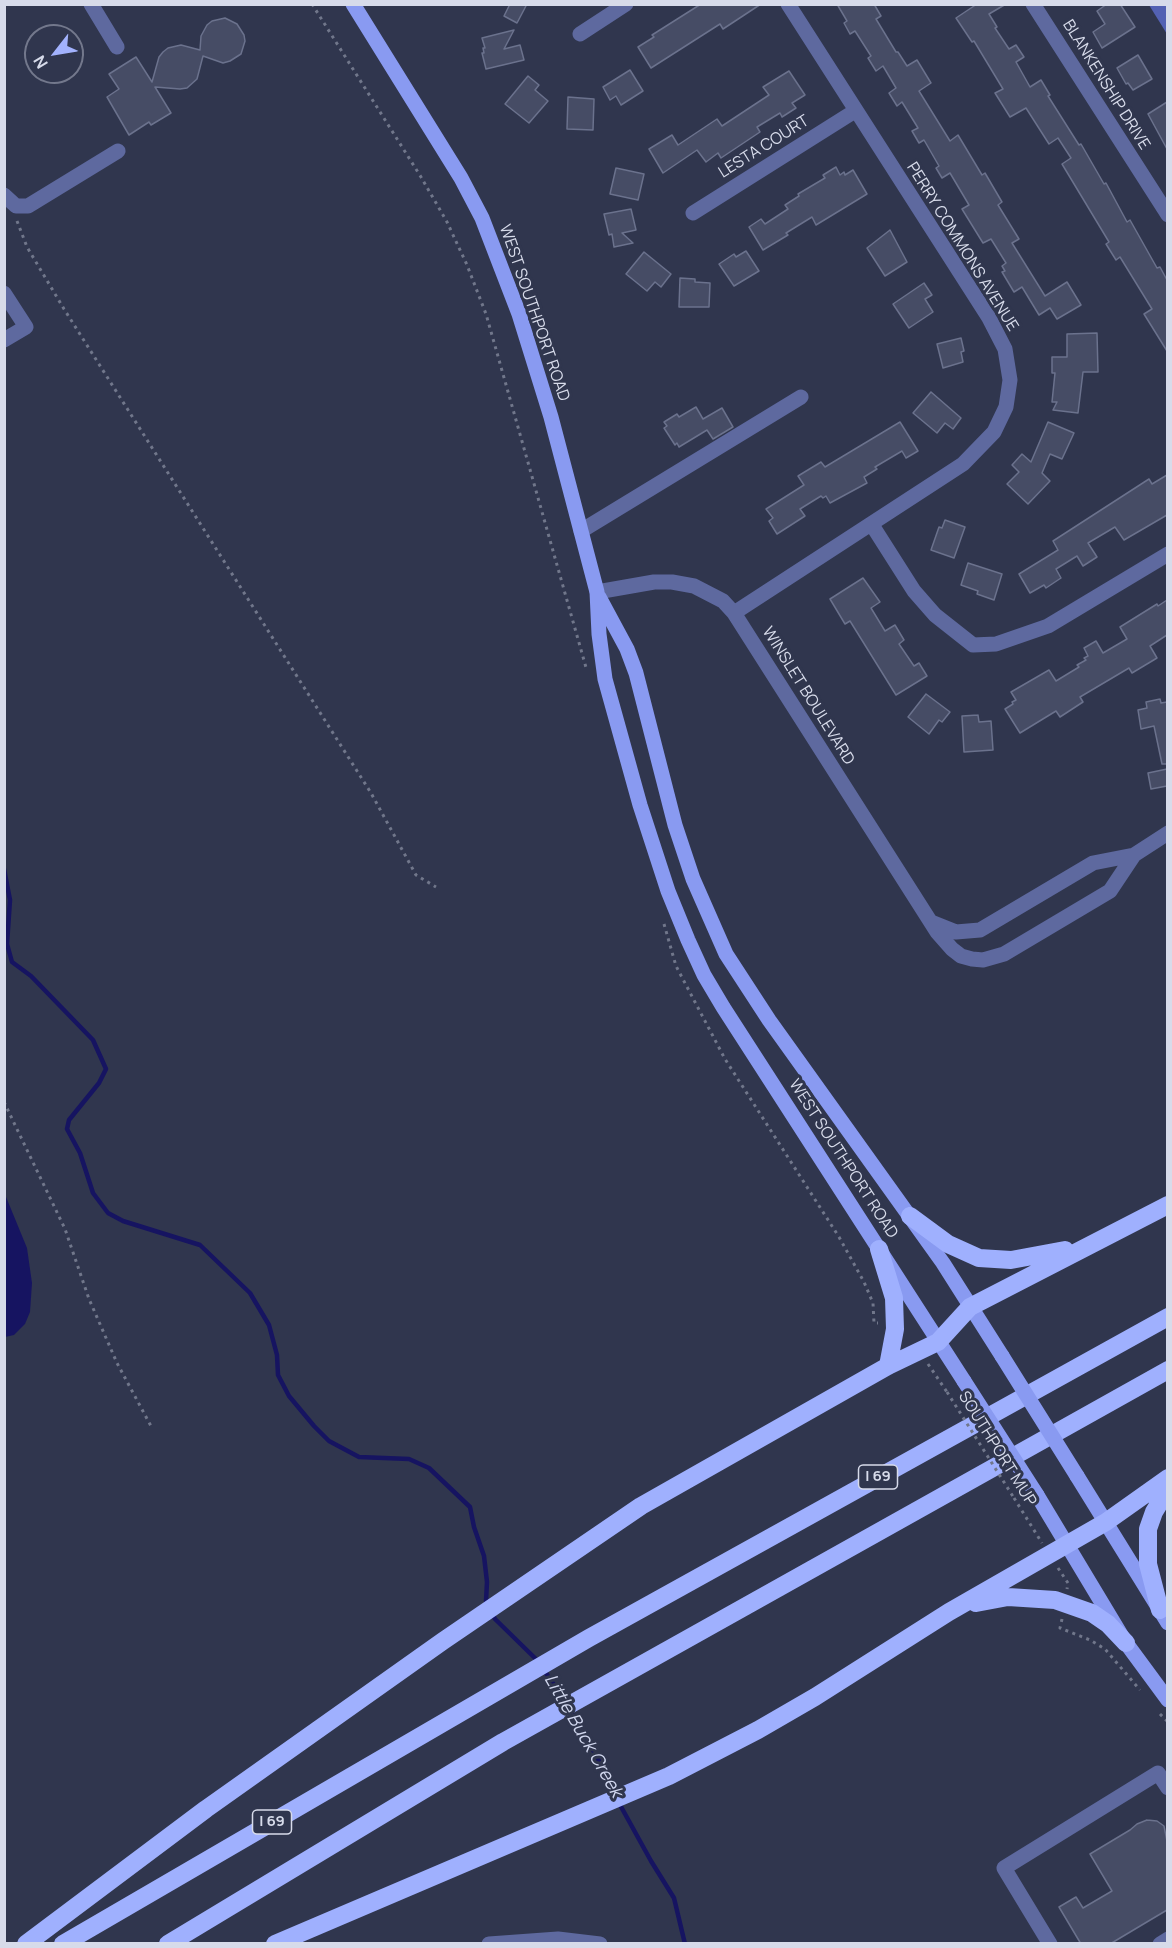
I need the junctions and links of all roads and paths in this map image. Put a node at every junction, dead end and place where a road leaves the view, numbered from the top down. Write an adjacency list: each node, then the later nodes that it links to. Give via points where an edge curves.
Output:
1 (91, 4): 8 (street)
2 (312, 4): 10 (path)
3 (353, 4): 20 (main road, WEST SOUTHPORT ROAD, via 482,218 534,361)
4 (626, 4): 7 (street)
5 (788, 4): 9 (street, PERRY COMMONS AVENUE)
6 (1034, 4): 15 (street, BLANKENSHIP DRIVE)
7 (580, 34)
8 (117, 47)
9 (855, 111): 14 (street, LESTA COURT); 19 (street, PERRY COMMONS AVENUE, via 989,318 1005,349 1010,380 1006,407 980,449)
10 (401, 145)
11 (118, 151): 13 (street, via 28,206)
12 (4, 195): 13 (street)
13 (16, 206): 26 (path, via 15,216 27,247 64,309 364,783 416,875)
14 (693, 213)
15 (1167, 215)
16 (4, 293): 17 (street, via 26,327)
17 (4, 340)
18 (801, 397): 20 (street)
19 (872, 525): 21 (street, via 914,591 935,615 973,645 996,644 1048,626); 23 (street, PERRY COMMONS AVENUE)
20 (581, 531): 22 (main road, WEST SOUTHPORT ROAD)
21 (1167, 554)
22 (597, 592): 23 (street, WINSLET BOULEVARD, via 672,582 710,593); 30 (main road, WEST SOUTHPORT ROAD, via 636,673 675,825 693,879 726,954); 32 (main road, WEST SOUTHPORT ROAD, via 605,679 640,805 688,940 723,1007)
23 (734, 613): 27 (street, WINSLET BOULEVARD)
24 (1167, 833): 25 (street, WINSLET BOULEVARD)
25 (1134, 855): 27 (street, WINSLET BOULEVARD, via 1092,863 980,930 956,932); 27 (street, WINSLET BOULEVARD, via 1110,891 994,958 961,956 944,942)
26 (436, 887)
27 (931, 922)
28 (4, 1102): 39 (path, via 64,1229 117,1363)
29 (1167, 1205): 31 (highway)
30 (910, 1216): 31 (highway, via 948,1244 979,1258 1030,1258); 33 (main road, WEST SOUTHPORT ROAD)
31 (1096, 1242): 33 (highway)
32 (879, 1249): 35 (main road, WEST SOUTHPORT ROAD); 36 (highway, via 894,1298 895,1329)
33 (970, 1307): 35 (highway); 42 (main road, WEST SOUTHPORT ROAD, bridge)
34 (1167, 1317): 57 (highway, I 69, via 589,1638)
35 (938, 1342): 36 (highway); 44 (main road, WEST SOUTHPORT ROAD, bridge)
36 (888, 1365): 56 (highway, via 641,1506 206,1809)
37 (930, 1366): 43 (path, SOUTHPORT MUP, bridge)
38 (1167, 1370): 58 (highway, via 503,1742)
39 (152, 1428)
40 (1167, 1478): 42 (highway)
41 (1167, 1488): 48 (highway, via 1148,1529 1148,1564)
42 (1106, 1522): 44 (highway); 48 (main road, WEST SOUTHPORT ROAD)
43 (1043, 1545)
44 (1067, 1546): 47 (highway); 50 (main road, WEST SOUTHPORT ROAD)
45 (1056, 1565): 46 (path, via 1068,1583)
46 (1067, 1589)
47 (949, 1612): 50 (highway, via 1008,1597 1055,1600 1092,1613); 59 (highway, via 815,1697 669,1776)
48 (1164, 1617)
49 (1061, 1621): 51 (path, via 1060,1628 1105,1648)
50 (1126, 1643): 52 (main road, WEST SOUTHPORT ROAD)
51 (1147, 1698)
52 (1161, 1704): 53 (path)
53 (1167, 1722)
54 (1167, 1788): 62 (street, via 1158,1773 1004,1868)
55 (1167, 1939): 63 (street)
56 (26, 1944)
57 (63, 1944)
58 (168, 1944)
59 (275, 1944)
60 (489, 1944): 61 (street, via 558,1939)
61 (600, 1944)
62 (1050, 1944)
63 (1160, 1944)

